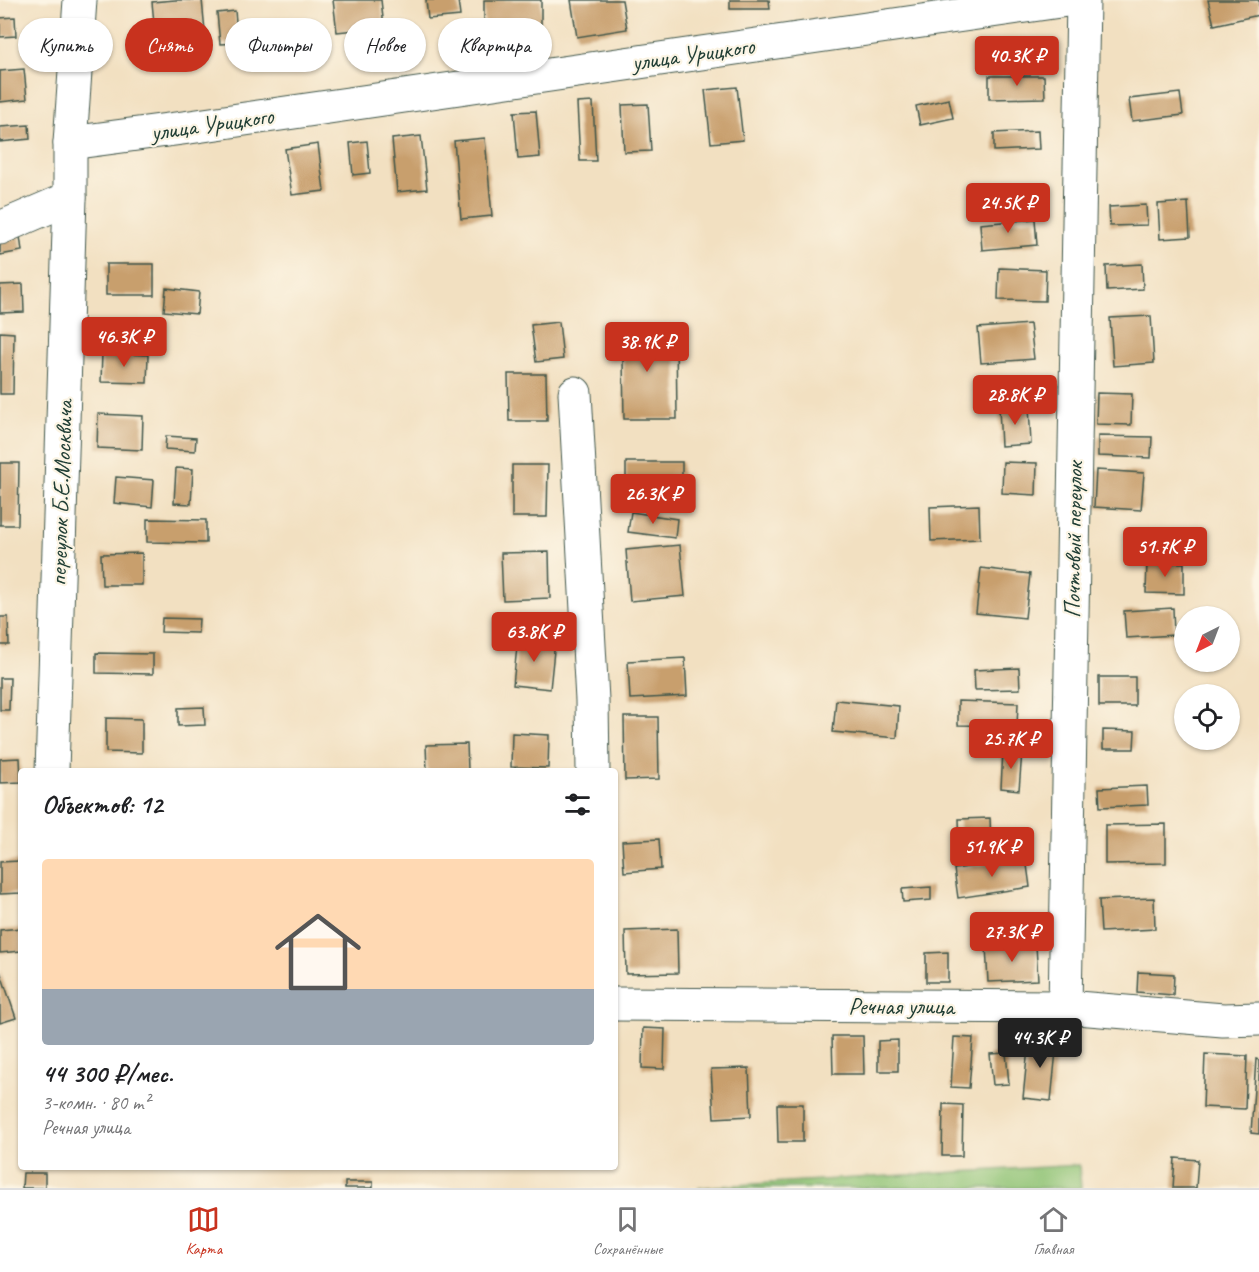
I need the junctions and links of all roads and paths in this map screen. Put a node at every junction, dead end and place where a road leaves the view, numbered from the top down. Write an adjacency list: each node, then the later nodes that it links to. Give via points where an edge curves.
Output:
1 (80, 0): 4 (street, переулок Б.Е.Москвича)
2 (1067, 0): 4 (street, улица Урицкого)
3 (1083, 0): 11 (street, Почтовый переулок)
4 (70, 143): 5 (street, переулок Б.Е.Москвича)
5 (70, 198): 6 (street); 8 (street, переулок Б.Е.Москвича)
6 (0, 228)
7 (575, 393): 9 (street)
8 (52, 768)
9 (593, 768)
10 (618, 1004): 11 (street, Речная улица)
11 (1065, 1007): 12 (street, Речная улица, via 1223,1020)
12 (1259, 1019)

